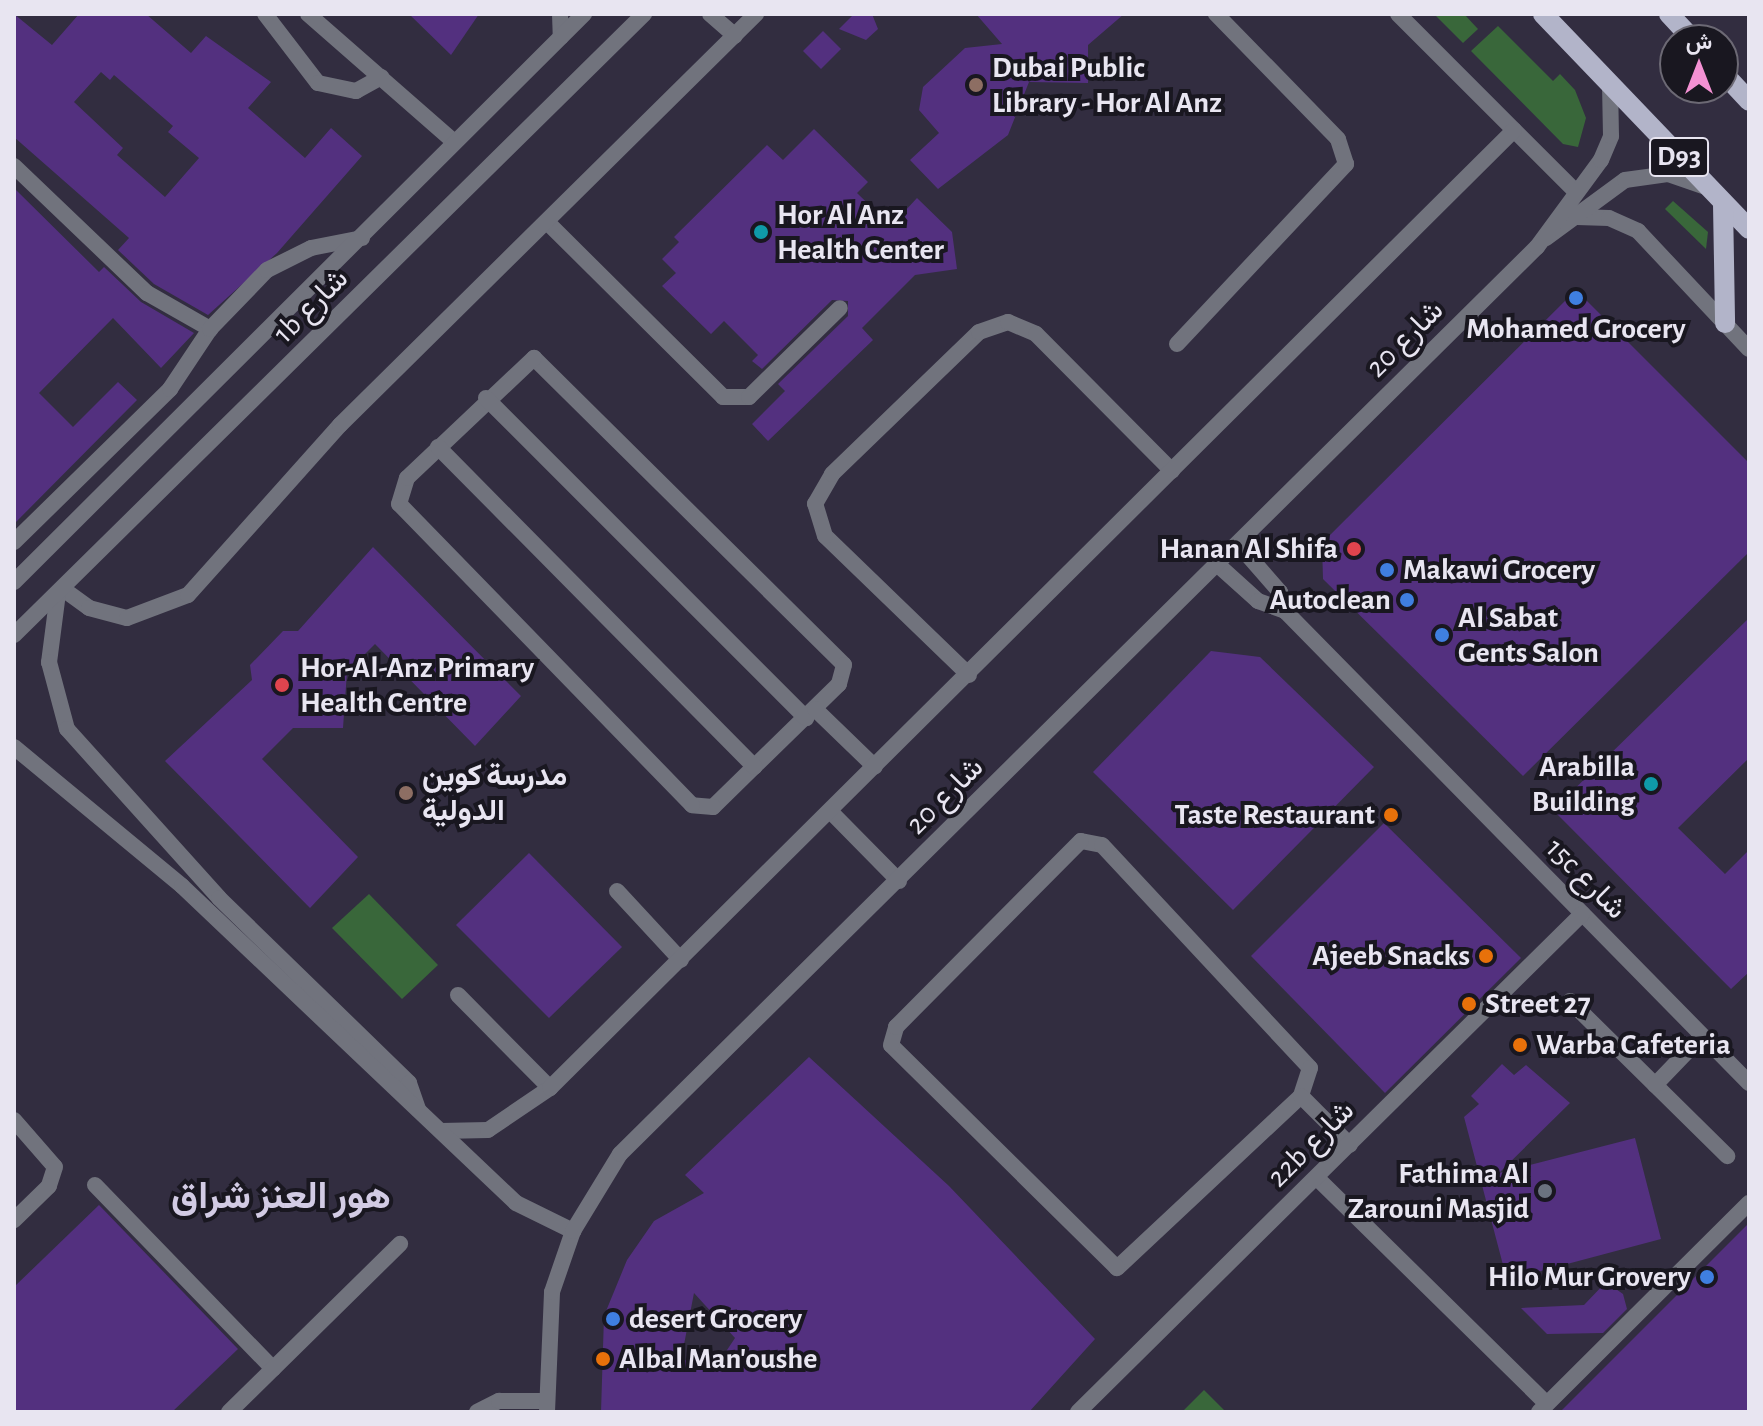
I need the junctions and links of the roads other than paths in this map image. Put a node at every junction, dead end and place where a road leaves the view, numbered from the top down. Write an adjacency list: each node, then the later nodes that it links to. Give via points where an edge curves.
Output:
1 (265, 14): 13 (street, via 318,83 356,91)
2 (308, 14): 13 (street)
3 (560, 14): 12 (street)
4 (584, 14): 12 (street, 1b شارع)
5 (644, 14): 37 (street, 1b شارع)
6 (710, 14): 11 (street)
7 (756, 14): 11 (street)
8 (1216, 14): 28 (street, via 1338,139 1346,164)
9 (1398, 14): 15 (street)
10 (1543, 14): 14 (main road, D93)
11 (735, 36): 21 (street)
12 (561, 37): 16 (street, 1b شارع)
13 (381, 77): 16 (street)
14 (1610, 84): 18 (street, شارع 20, via 1611,136); 19 (main road, D93)
15 (1514, 130): 18 (street); 32 (street)
16 (454, 142): 23 (street, 1b شارع)
17 (14, 166): 27 (street, via 147,293)
18 (1576, 192): 24 (street, شارع 20)
19 (1716, 196): 20 (street, شارع 20, via 1646,175 1606,190); 22 (main road, D93); 26 (main road)
20 (1577, 217): 24 (street, شارع 20); 26 (street, via 1609,218 1638,231)
21 (548, 223): 25 (street, via 723,397 749,397); 37 (street, via 340,425 188,595 127,618 89,608)
22 (1749, 229)
23 (362, 238): 27 (street, via 288,257); 36 (street, 1b شارع)
24 (1546, 238): 34 (street, شارع 20)
25 (840, 308)
26 (1725, 323): 29 (street)
27 (210, 329): 33 (street, via 170,389)
28 (1177, 344)
29 (1749, 349)
30 (486, 398): 31 (street); 41 (street); 41 (street, via 522,362 541,360 844,665 844,679)
31 (438, 447): 43 (street); 43 (street, via 400,485 399,504 692,805 713,807)
32 (1172, 471): 40 (street); 40 (street, via 1036,334 1008,322 979,332 832,474 815,504 825,536)
33 (14, 542)
34 (1238, 544): 35 (street, شارع 20); 38 (street, 15c شارع, via 1280,592)
35 (1218, 565): 38 (street, 15c شارع, via 1258,601); 46 (street, شارع 20)
36 (14, 582)
37 (60, 591): 39 (street, 1b شارع); 57 (street, via 51,687 67,729 219,898 409,1083)
38 (1285, 611): 48 (street, 15c شارع)
39 (14, 635)
40 (969, 675): 44 (street)
41 (811, 713): 43 (street); 44 (street)
42 (14, 747): 57 (street, via 182,886 401,1101)
43 (755, 767)
44 (875, 767): 45 (street)
45 (831, 812): 46 (street); 49 (street)
46 (899, 881): 66 (street, شارع 20, via 620,1154)
47 (617, 891): 49 (street)
48 (1582, 914): 52 (street, 15c شارع); 60 (street, 22b شارع)
49 (681, 960): 55 (street)
50 (458, 995): 55 (street)
51 (1570, 1001): 54 (street)
52 (1702, 1036): 53 (street, 15c شارع); 54 (street)
53 (1749, 1083)
54 (1655, 1085): 61 (street)
55 (550, 1088): 59 (street, via 488,1130)
56 (1301, 1096): 56 (street, via 1310,1078 1306,1059 1092,841 1072,846 891,1035 896,1054 1117,1268); 60 (street)
57 (418, 1109): 59 (street)
58 (14, 1120): 65 (street, via 55,1167 49,1186)
59 (441, 1131): 66 (street, via 529,1213)
60 (1350, 1145): 62 (street, 22b شارع)
61 (1727, 1156)
62 (1317, 1178): 70 (street); 73 (street, 22b شارع)
63 (95, 1185): 68 (street)
64 (1749, 1203): 70 (street)
65 (14, 1220)
66 (573, 1231): 69 (street, شارع 20, via 546,1323)
67 (400, 1244): 68 (street)
68 (273, 1369): 71 (street)
69 (546, 1406): 72 (street, شارع 20, via 499,1401)
70 (1543, 1408)
71 (229, 1412)
72 (477, 1412)
73 (1078, 1412)

